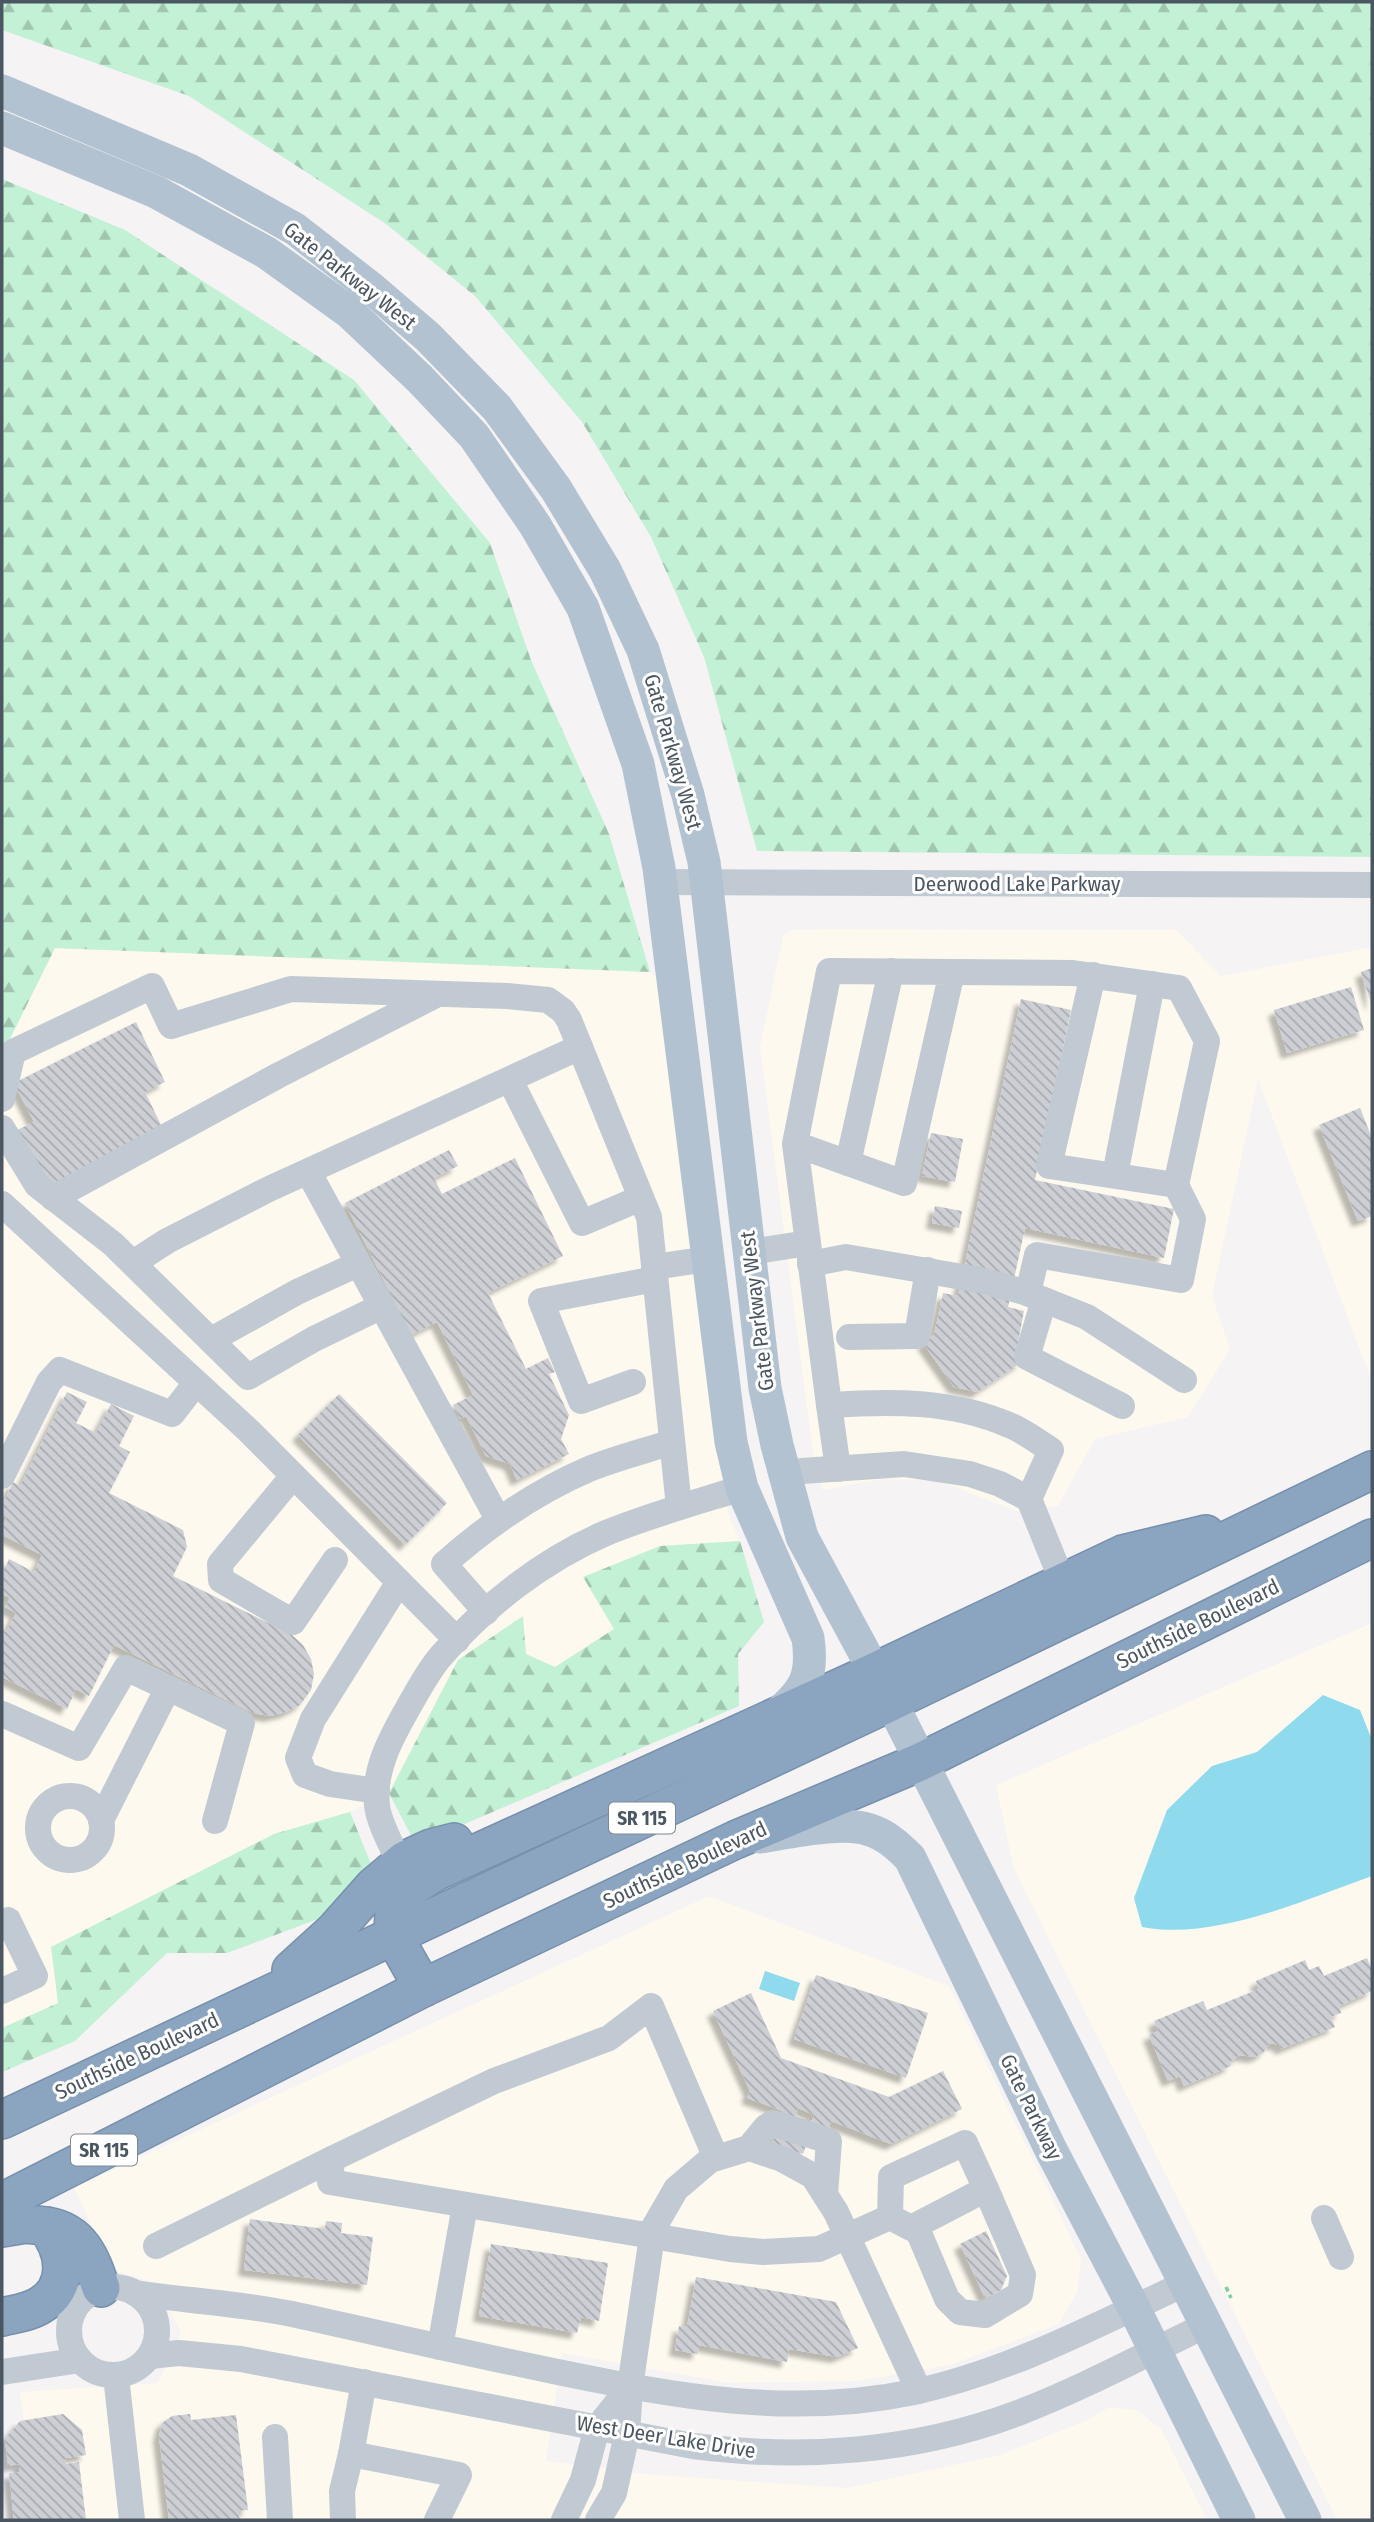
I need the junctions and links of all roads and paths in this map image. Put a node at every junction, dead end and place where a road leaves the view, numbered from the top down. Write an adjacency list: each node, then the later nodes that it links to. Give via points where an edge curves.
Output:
1 (2, 91): 4 (main road, Gate Parkway West, via 189,170 295,229 428,337 497,408 556,489 605,570 643,650 688,795)
2 (2, 128): 3 (main road, Gate Parkway West, via 156,192 267,253 349,312 474,436 535,525 583,608 638,764)
3 (661, 882): 4 (street, Deerwood Lake Parkway); 25 (main road, Gate Parkway West)
4 (707, 883): 5 (street, Deerwood Lake Parkway); 23 (main road, Gate Parkway West)
5 (1372, 885)
6 (891, 971): 7 (street); 15 (street, via 829,971); 16 (street)
7 (952, 972): 8 (street); 16 (street, via 904,1182)
8 (1093, 975): 9 (street); 18 (street, via 1049,1166)
9 (1152, 984): 18 (street); 19 (street, via 1179,988 1207,1041)
10 (439, 994): 11 (street, via 548,1000 563,1011); 13 (street, via 291,989 171,1026 152,986 13,1052); 20 (street)
11 (580, 1047): 12 (street); 21 (street)
12 (510, 1080): 17 (street); 21 (street, via 582,1223)
13 (2, 1099)
14 (2, 1128): 20 (street, via 37,1185)
15 (795, 1144): 16 (street); 24 (street)
16 (848, 1163)
17 (309, 1173): 26 (street, via 219,1214); 27 (street)
18 (1115, 1175): 19 (street)
19 (1176, 1185): 30 (street, via 1193,1219 1181,1280 1037,1255)
20 (53, 1198): 26 (street)
21 (641, 1198): 29 (street, via 649,1217)
22 (2, 1204): 36 (street)
23 (750, 1252): 24 (street); 25 (main road); 44 (main road, Gate Parkway West, via 765,1388)
24 (809, 1253): 28 (street); 37 (street)
25 (708, 1259): 29 (street); 45 (main road, Gate Parkway West, via 731,1442)
26 (133, 1263): 33 (street)
27 (358, 1264): 31 (street); 33 (street)
28 (928, 1269): 30 (street); 32 (street, via 918,1336)
29 (654, 1273): 35 (street, via 541,1301 581,1401); 39 (street)
30 (1036, 1297): 34 (street, via 1087,1317); 38 (street, via 1027,1357)
31 (382, 1306): 33 (street, via 248,1377); 49 (street)
32 (849, 1337)
33 (211, 1340)
34 (1184, 1380)
35 (633, 1382)
36 (196, 1383): 42 (street, via 172,1414 60,1370 49,1382); 43 (street)
37 (829, 1405): 40 (street); 46 (street, via 926,1403 1010,1425 1051,1450)
38 (1122, 1406)
39 (672, 1442): 47 (street); 49 (street, via 589,1469)
40 (838, 1469): 44 (street); 46 (street, via 904,1464 934,1468 970,1474)
41 (1372, 1470): 48 (highway, Southside Boulevard / SR 115)
42 (2, 1476)
43 (293, 1476): 51 (street, via 220,1564 221,1580 293,1622); 52 (street)
44 (785, 1477): 45 (main road); 56 (main road, Gate Parkway West, via 802,1537)
45 (742, 1488): 47 (street); 59 (main road, Gate Parkway West, via 808,1638 811,1662 802,1691)
46 (1029, 1499): 53 (street)
47 (680, 1507): 54 (street, via 605,1534 558,1558)
48 (1279, 1516): 53 (highway, via 1124,1554); 56 (highway, Southside Boulevard / SR 115)
49 (498, 1519): 54 (street, via 444,1564)
50 (1372, 1538): 60 (highway, Southside Boulevard / SR 115)
51 (335, 1560)
52 (399, 1583): 55 (street); 61 (street, via 313,1719 298,1758 305,1775)
53 (1063, 1583): 56 (highway)
54 (486, 1612): 55 (street)
55 (457, 1640): 61 (street, via 440,1658 393,1733 379,1769)
56 (883, 1687): 59 (highway); 60 (main road); 68 (highway, Southside Boulevard / SR 115)
57 (168, 1688): 58 (street, via 126,1668 79,1748); 63 (street); 64 (street, via 242,1723)
58 (2, 1714)
59 (774, 1718): 62 (highway)
60 (920, 1762): 65 (highway, Southside Boulevard / SR 115); 91 (main road)
61 (377, 1791): 66 (street, via 377,1806)
62 (560, 1815): 66 (highway, via 431,1849); 68 (highway, via 435,1872 406,1891 394,1912)
63 (101, 1819)
64 (215, 1821)
65 (735, 1840): 69 (highway, Southside Boulevard / SR 115); 95 (main road, Gate Parkway, via 843,1827 868,1829 911,1858 1051,2150)
66 (400, 1864): 71 (highway)
67 (4, 1916): 70 (street, via 35,1976)
68 (393, 1935): 69 (highway); 71 (highway, Southside Boulevard / SR 115)
69 (423, 1988): 80 (highway, Southside Boulevard / SR 115)
70 (2, 1992)
71 (262, 1997): 72 (highway, Southside Boulevard / SR 115)
72 (48, 2098): 73 (highway, Southside Boulevard / SR 115); 74 (highway)
73 (2, 2120)
74 (2, 2127)
75 (749, 2148): 76 (street); 79 (street, via 813,2176); 79 (street, via 773,2123 829,2141)
76 (716, 2158): 77 (street, via 651,2006 610,2038 494,2081); 87 (street, via 676,2189)
77 (332, 2159): 81 (street, via 330,2182); 89 (street)
78 (986, 2189): 82 (street, via 965,2143 891,2177); 85 (street); 85 (street, via 1023,2275 1020,2294 985,2315 960,2312 947,2299)
79 (825, 2195): 88 (street)
80 (2, 2202)
81 (465, 2205): 87 (street); 99 (street)
82 (890, 2217): 85 (street, via 911,2228); 88 (street)
83 (1324, 2218): 90 (street)
84 (46, 2226): 86 (highway); 93 (highway, via 82,2244); 96 (highway, via 63,2259 59,2285 38,2307)
85 (916, 2226)
86 (2, 2228)
87 (651, 2236): 88 (street, via 764,2252 819,2249); 106 (street)
88 (848, 2237): 107 (street)
89 (156, 2246)
90 (1341, 2257)
91 (1186, 2283): 95 (street, West Deer Lake Drive); 97 (main road)
92 (1226, 2287): 94 (path)
93 (104, 2297): 98 (street, West Deer Lake Drive); 99 (street, West Deer Lake Drive, via 274,2311); 101 (street, via 148,2304 156,2321 157,2340); 102 (street, via 70,2323 72,2349)
94 (1231, 2298)
95 (1134, 2308): 100 (main road, Gate Parkway); 107 (street, West Deer Lake Drive, via 1017,2361)
96 (2, 2318)
97 (1206, 2325): 100 (street, West Deer Lake Drive); 119 (main road)
98 (2, 2326)
99 (440, 2347): 106 (street, West Deer Lake Drive)
100 (1155, 2350): 109 (street, West Deer Lake Drive, via 1017,2413 911,2442 774,2453); 118 (main road, Gate Parkway)
101 (150, 2356): 104 (street, West Deer Lake Drive, via 135,2370); 105 (street, West Deer Lake Drive, via 173,2353 232,2358)
102 (80, 2360): 103 (street); 104 (street, via 102,2375)
103 (2, 2372)
104 (116, 2376): 112 (street)
105 (364, 2382): 108 (street, West Deer Lake Drive); 111 (street)
106 (630, 2386): 107 (street, West Deer Lake Drive, via 771,2405 842,2402); 108 (street); 109 (street)
107 (919, 2391)
108 (597, 2428): 109 (street, West Deer Lake Drive); 116 (street, via 583,2480)
109 (627, 2434): 117 (street, via 614,2493)
110 (275, 2437): 113 (street)
111 (351, 2454): 114 (street, via 342,2491); 115 (street, via 459,2475)
112 (132, 2520)
113 (280, 2520)
114 (343, 2520)
115 (437, 2520)
116 (564, 2520)
117 (597, 2520)
118 (1238, 2520)
119 (1305, 2520)

